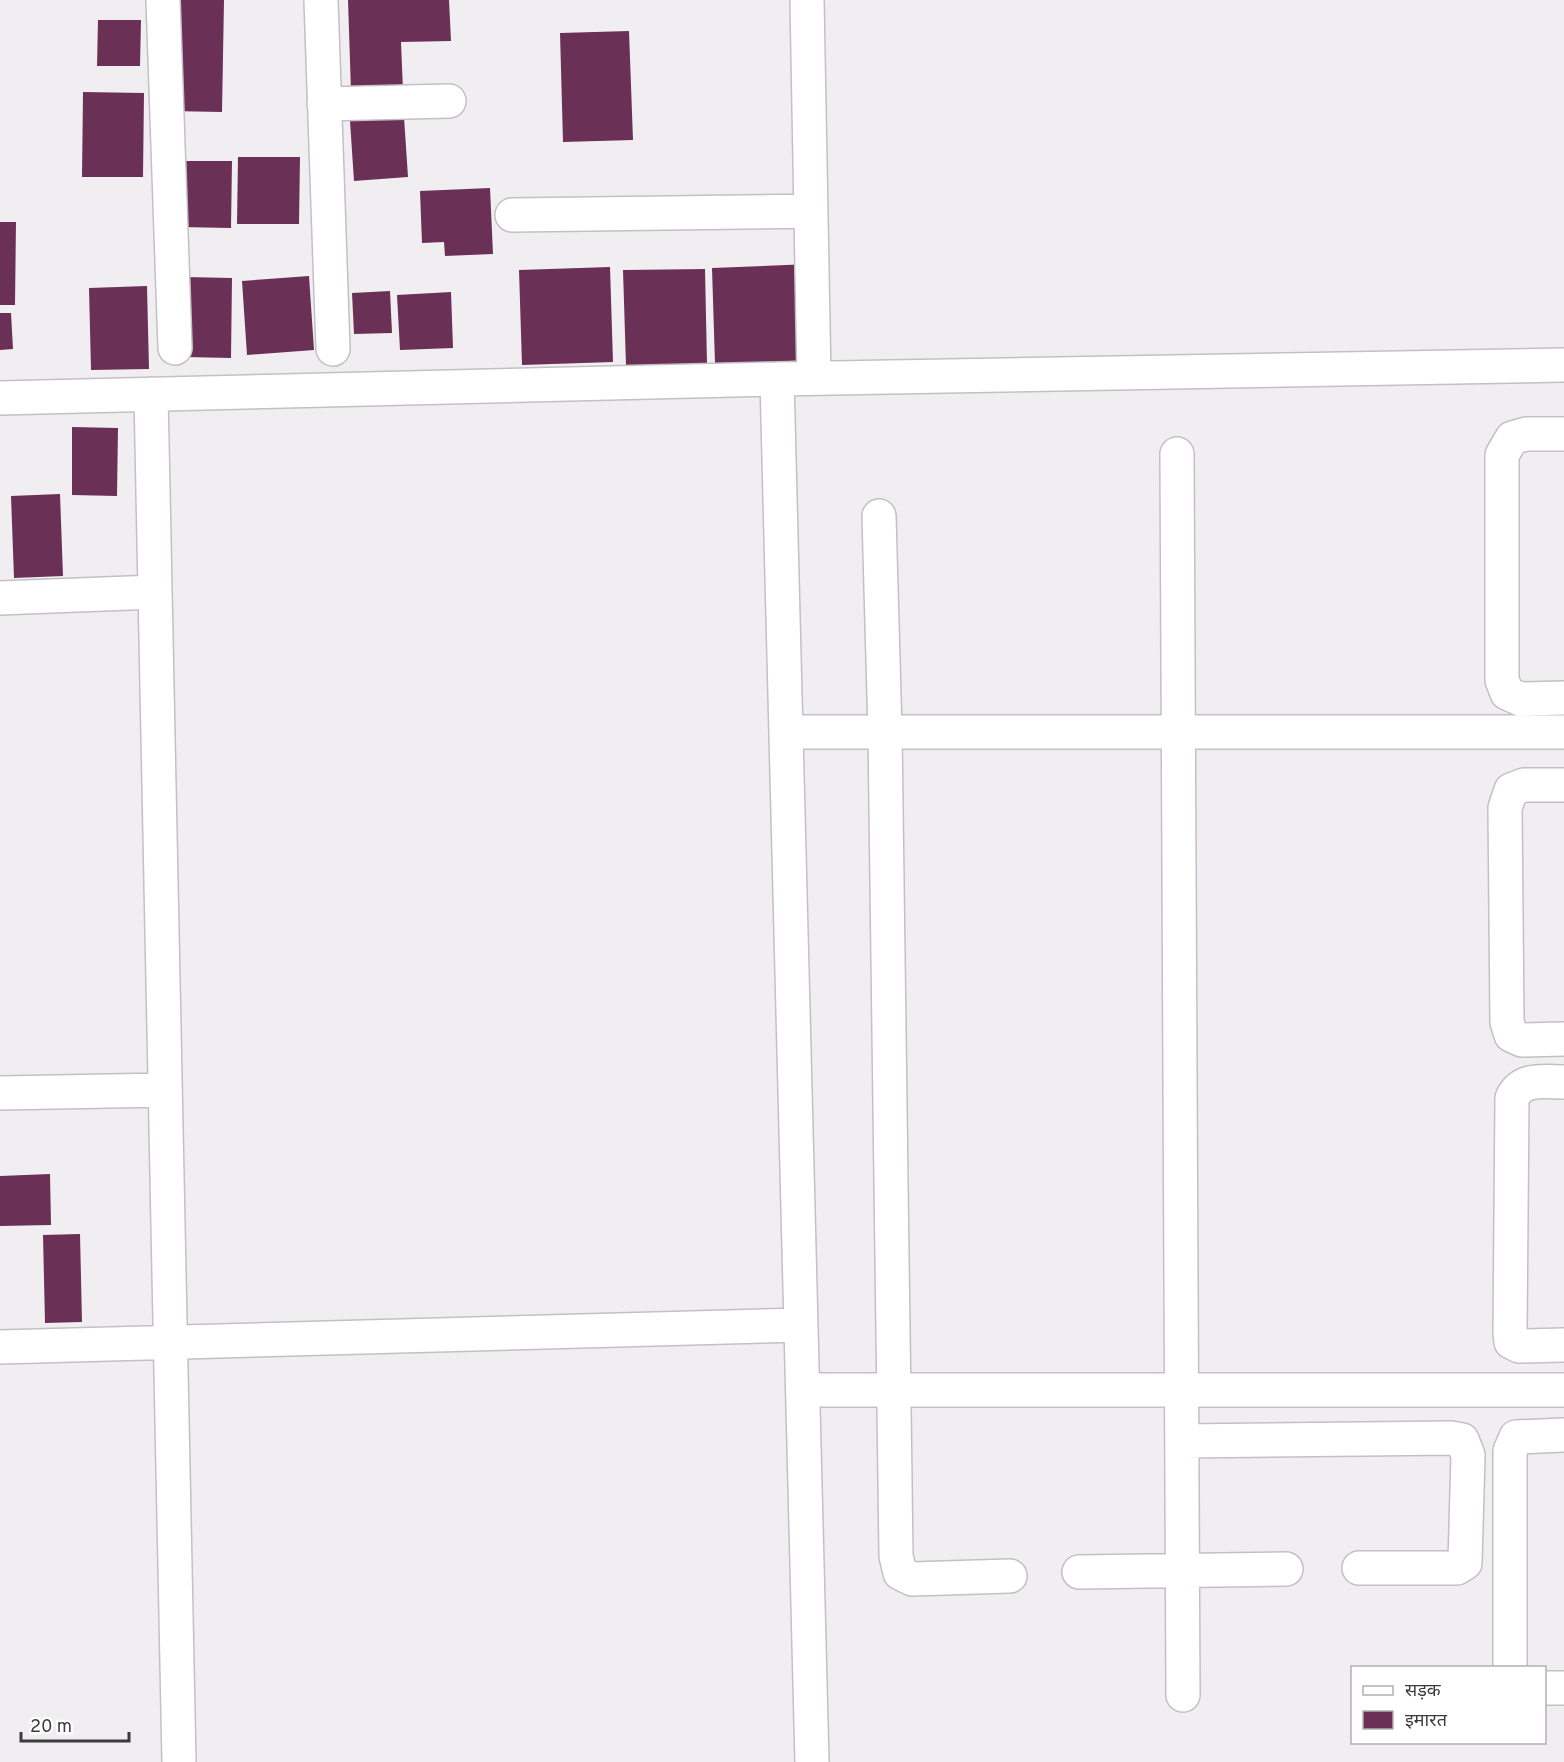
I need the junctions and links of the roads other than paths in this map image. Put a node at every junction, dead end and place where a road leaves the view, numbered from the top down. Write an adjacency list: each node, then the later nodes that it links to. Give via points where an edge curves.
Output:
1 (163, 0): 8 (street)
2 (321, 0): 5 (street)
3 (807, 0): 6 (street)
4 (449, 100): 5 (street)
5 (324, 104): 9 (street)
6 (811, 211): 7 (street); 11 (street)
7 (512, 215)
8 (175, 348)
9 (333, 350)
10 (1564, 365): 11 (street)
11 (814, 378): 12 (street)
12 (777, 379): 13 (street); 21 (street)
13 (151, 394): 14 (street); 18 (street)
14 (0, 398)
15 (1564, 434): 20 (street, via 1512,438 1502,454 1502,680 1507,693 1520,699)
16 (1177, 454): 23 (street)
17 (879, 516): 22 (street)
18 (155, 592): 19 (street); 28 (street)
19 (0, 598)
20 (1564, 698)
21 (786, 732): 22 (street); 30 (street)
22 (885, 732): 23 (street); 35 (street)
23 (1179, 732): 24 (street); 36 (street)
24 (1564, 732)
25 (1564, 785): 26 (street, via 1524,785 1511,790 1505,808 1507,1022 1511,1035 1522,1040)
26 (1564, 1039)
27 (1564, 1082): 32 (street, via 1527,1083 1517,1088 1512,1098 1510,1333 1511,1342 1518,1346)
28 (165, 1090): 29 (street); 31 (street)
29 (0, 1093)
30 (801, 1325): 31 (street); 34 (street)
31 (170, 1343): 33 (street); 49 (street)
32 (1564, 1345)
33 (0, 1347)
34 (803, 1390): 35 (street); 50 (street)
35 (894, 1390): 36 (street); 44 (street, via 896,1556 900,1573 912,1579)
36 (1182, 1390): 37 (street); 39 (street)
37 (1564, 1390)
38 (1564, 1435): 45 (street, via 1516,1437 1510,1451)
39 (1182, 1441): 40 (street, via 1462,1440 1468,1455 1465,1563 1457,1568); 42 (street)
40 (1359, 1568)
41 (1286, 1569): 42 (street)
42 (1183, 1571): 43 (street); 48 (street)
43 (1078, 1572)
44 (1010, 1576)
45 (1510, 1666)
46 (1546, 1688): 47 (street)
47 (1564, 1688)
48 (1183, 1695)
49 (179, 1762)
50 (812, 1762)

